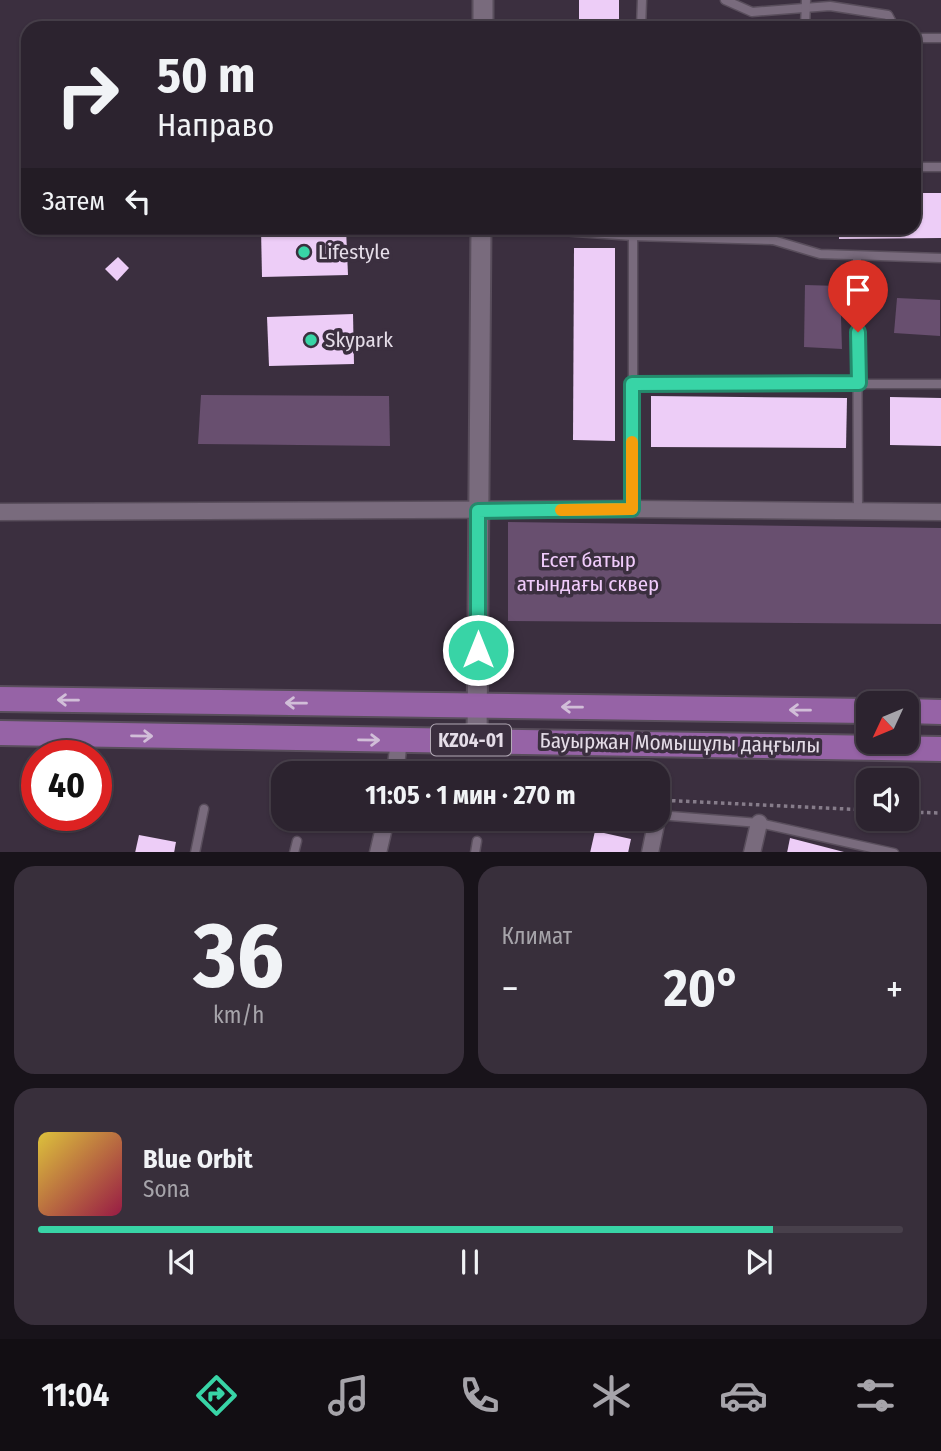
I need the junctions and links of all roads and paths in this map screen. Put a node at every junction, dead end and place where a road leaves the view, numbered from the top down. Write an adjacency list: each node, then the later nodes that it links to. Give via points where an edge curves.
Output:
1 (483, 0): 5 (street)
2 (642, 0): 6 (lane)
3 (725, 0): 4 (lane, via 752,12)
4 (806, 4): 7 (lane, via 888,15)
5 (483, 21)
6 (641, 21)
7 (891, 21)
8 (921, 38): 9 (lane)
9 (941, 38)
10 (921, 167): 11 (lane)
11 (941, 167)
12 (481, 235): 23 (street)
13 (619, 235): 15 (lane)
14 (773, 235): 16 (lane)
15 (633, 236): 16 (lane); 20 (lane)
16 (773, 240): 17 (lane, via 820,254)
17 (858, 256): 18 (lane); 19 (lane)
18 (941, 258)
19 (859, 383): 20 (lane); 21 (lane); 24 (lane)
20 (632, 384): 22 (lane)
21 (941, 384)
22 (632, 509): 23 (street); 24 (street)
23 (478, 511): 25 (street); 28 (street)
24 (858, 511): 26 (street)
25 (0, 512)
26 (941, 512)
27 (0, 699): 28 (main road, Бауыржан Момышұлы даңғылы / KZ04-01, one-way to 27)
28 (478, 705): 29 (main road, Бауыржан Момышұлы даңғылы / KZ04-01, one-way to 28); 34 (street)
29 (856, 711)
30 (919, 711): 31 (main road)
31 (941, 712)
32 (0, 733): 33 (main road, Бауыржан Момышұлы даңғылы / KZ04-01, one-way to 33)
33 (399, 740): 34 (main road, Бауыржан Момышұлы даңғылы / KZ04-01); 36 (street)
34 (477, 740): 35 (main road, Бауыржан Момышұлы даңғылы / KZ04-01)
35 (941, 749)
36 (397, 761)
37 (670, 801): 39 (path)
38 (204, 809): 48 (lane)
39 (856, 809)
40 (919, 812): 41 (path)
41 (941, 813)
42 (670, 817): 43 (lane)
43 (759, 822): 53 (street); 54 (lane)
44 (383, 831): 50 (street)
45 (655, 831): 52 (street)
46 (297, 841): 49 (lane)
47 (477, 841): 51 (lane)
48 (195, 852)
49 (294, 852)
50 (378, 852)
51 (475, 852)
52 (650, 852)
53 (752, 852)
54 (894, 852)

